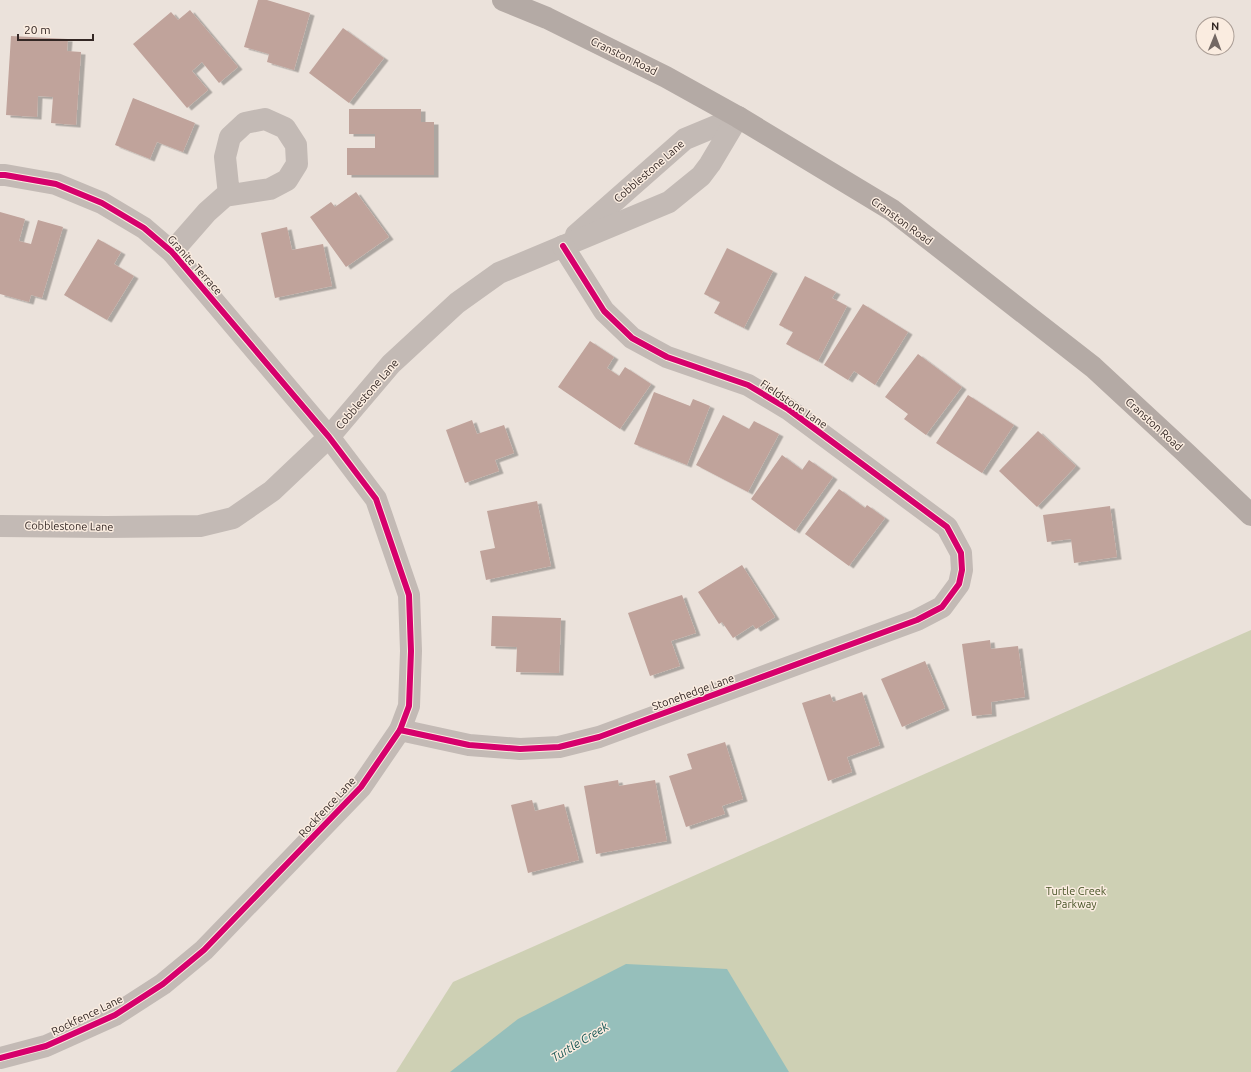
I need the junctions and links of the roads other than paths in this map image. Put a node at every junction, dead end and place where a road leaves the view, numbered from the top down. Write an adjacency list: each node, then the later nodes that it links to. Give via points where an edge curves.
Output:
1 (503, 0): 2 (street, Cranston Road, via 547,18 666,77)
2 (738, 117): 5 (street, Cobblestone Lane, via 685,139); 5 (street, Cobblestone Lane, via 701,176 668,202); 8 (street, Cranston Road, via 892,210 1093,367)
3 (0, 175): 6 (street, Granite Terrace, via 56,184 102,203 144,228)
4 (229, 195): 6 (street, via 207,212)
5 (563, 246): 7 (street, Cobblestone Lane, via 499,273 457,303 391,364); 10 (street, Fieldstone Lane, via 604,311 632,338 667,357 748,385 788,409 947,527 961,553)
6 (172, 252): 7 (street, Granite Terrace)
7 (329, 437): 9 (street, Cobblestone Lane, via 272,491 232,518 200,526); 11 (street, Rockfence Lane, via 376,500 409,595 409,706)
8 (1251, 515)
9 (0, 526)
10 (962, 570): 11 (street, Stonehedge Lane, via 959,584 942,607 917,620 599,737 559,747 520,749 469,745)
11 (400, 730): 12 (street, Rockfence Lane, via 361,787 204,950 163,984 115,1014 46,1046)
12 (0, 1058)

